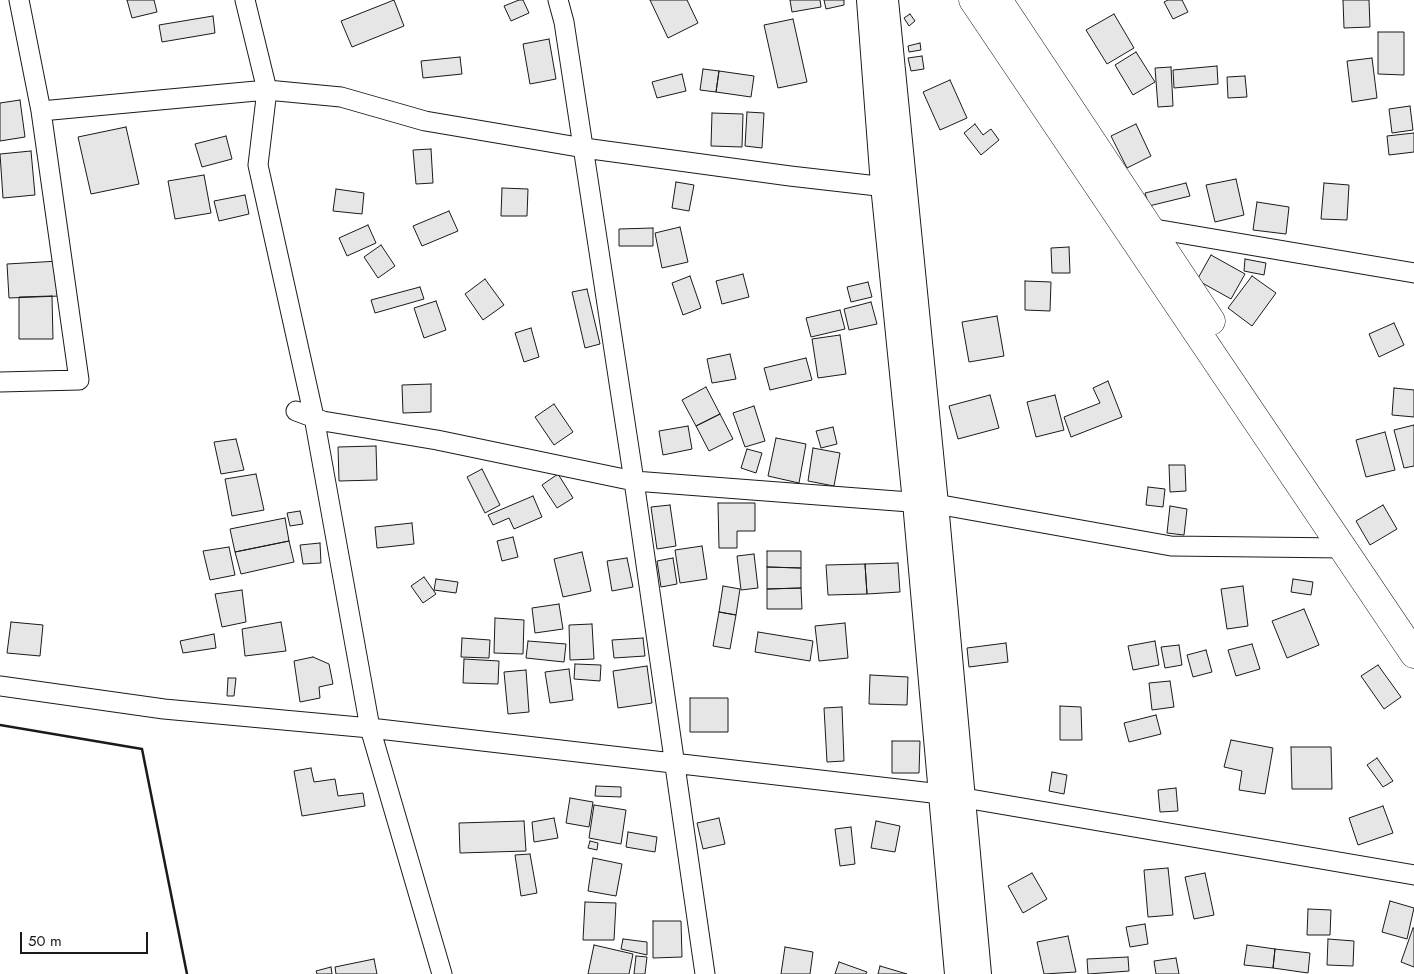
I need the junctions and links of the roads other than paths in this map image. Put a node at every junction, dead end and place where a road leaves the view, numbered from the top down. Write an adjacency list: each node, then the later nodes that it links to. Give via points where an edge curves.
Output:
1 (19, 0): 9 (street)
2 (245, 0): 8 (street)
3 (558, 0): 10 (street)
4 (869, 0): 11 (main road)
5 (886, 0): 11 (main road)
6 (973, 0): 12 (highway)
7 (998, 0): 13 (highway)
8 (267, 90): 9 (street); 10 (street, via 341,97 426,121); 17 (street, via 258,165)
9 (41, 111): 15 (street, via 79,380)
10 (584, 148): 11 (street); 18 (street)
11 (893, 187): 19 (main road)
12 (1122, 223): 13 (street); 20 (highway)
13 (1150, 228): 14 (street); 21 (highway)
14 (1414, 273)
15 (0, 382)
16 (296, 411): 17 (street)
17 (314, 417): 18 (street); 24 (street)
18 (634, 482): 19 (street); 25 (street)
19 (926, 503): 20 (street, via 1171,546); 26 (main road)
20 (1344, 548): 22 (highway)
21 (1414, 627)
22 (1414, 654)
23 (0, 686): 24 (street, via 164,709)
24 (370, 728): 25 (street); 28 (street)
25 (676, 762): 26 (street); 29 (street)
26 (953, 796): 27 (street); 30 (main road); 31 (main road)
27 (1414, 875)
28 (442, 974)
29 (705, 974)
30 (957, 974)
31 (978, 974)

